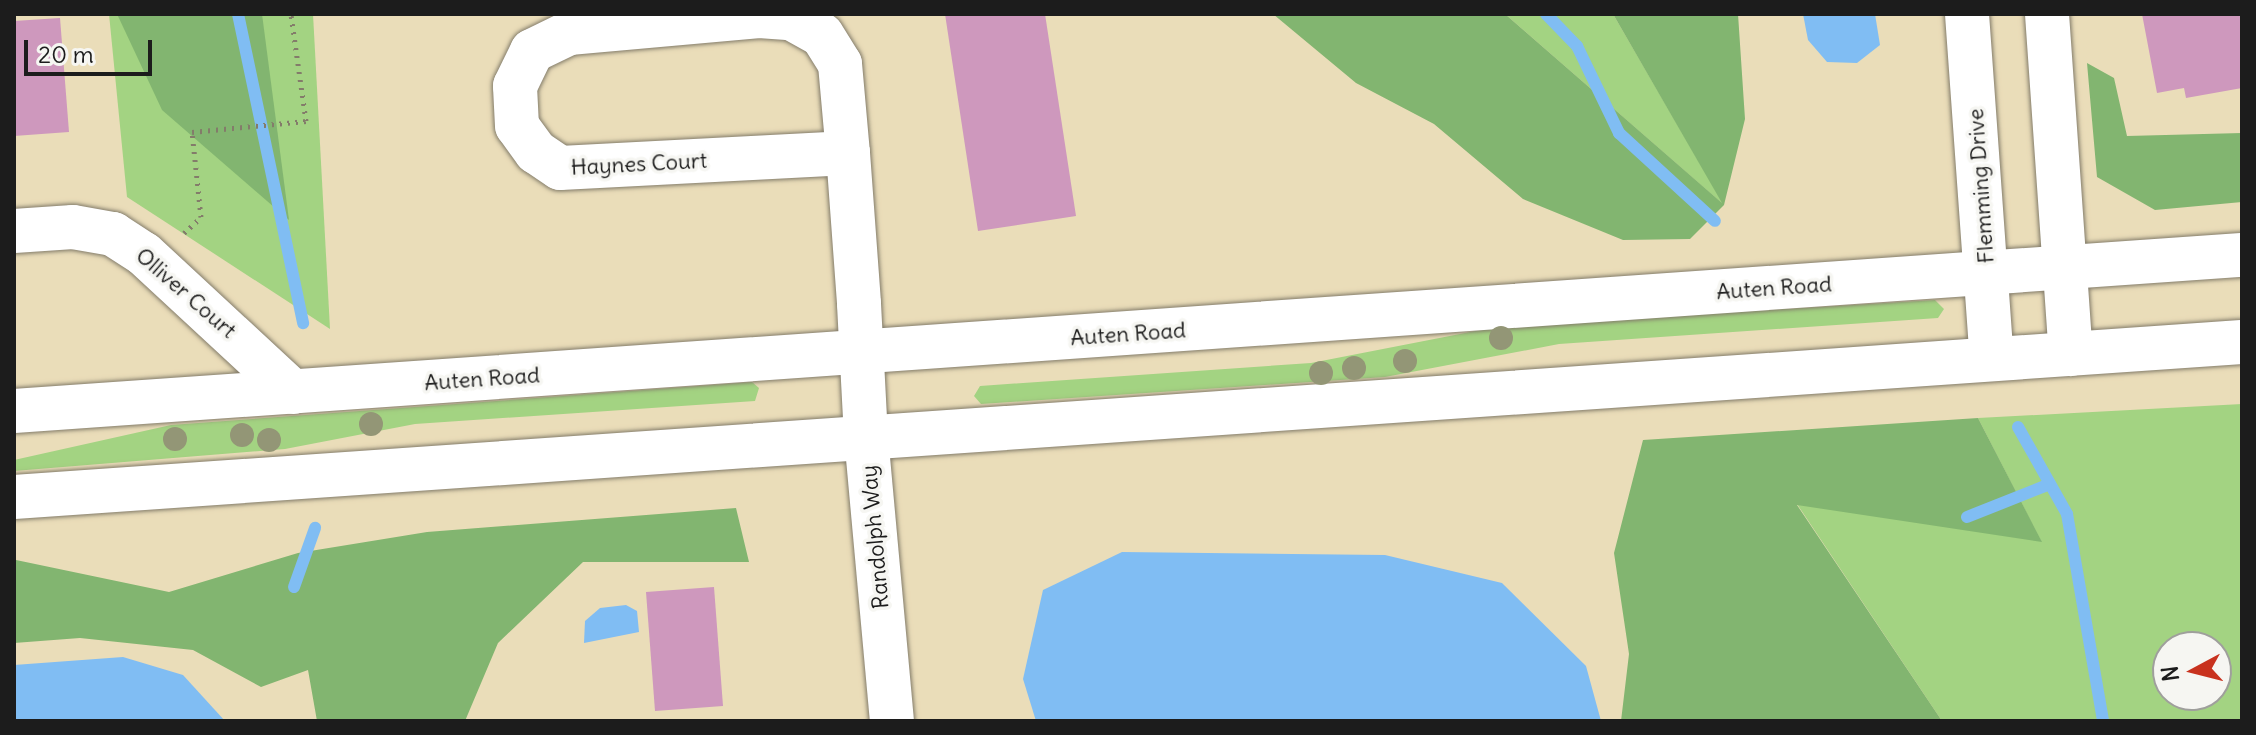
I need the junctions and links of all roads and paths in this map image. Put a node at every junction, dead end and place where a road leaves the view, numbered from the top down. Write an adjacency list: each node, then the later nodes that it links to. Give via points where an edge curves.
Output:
1 (291, 14): 6 (path, via 306,121 192,132 201,217)
2 (1967, 14): 9 (street, Flemming Drive)
3 (2047, 14): 8 (street)
4 (848, 153): 4 (street, Haynes Court, via 840,64 822,35 791,18 569,33 532,51 515,86 517,126 536,152 560,168); 11 (street, Haynes Court)
5 (29, 230): 14 (street, Olliver Court, via 113,234 144,254)
6 (172, 245)
7 (2242, 255): 8 (street, Auten Road)
8 (2066, 267): 9 (street, Auten Road); 12 (street)
9 (1987, 273): 11 (street, Auten Road); 13 (street, Flemming Drive)
10 (2242, 342): 12 (street)
11 (862, 353): 14 (street, Auten Road); 16 (street, Randolph Way)
12 (2071, 354): 13 (street)
13 (1992, 359): 16 (street)
14 (293, 392): 15 (street, Auten Road)
15 (14, 411)
16 (866, 436): 17 (street); 18 (street, Randolph Way)
17 (14, 497)
18 (892, 721)

